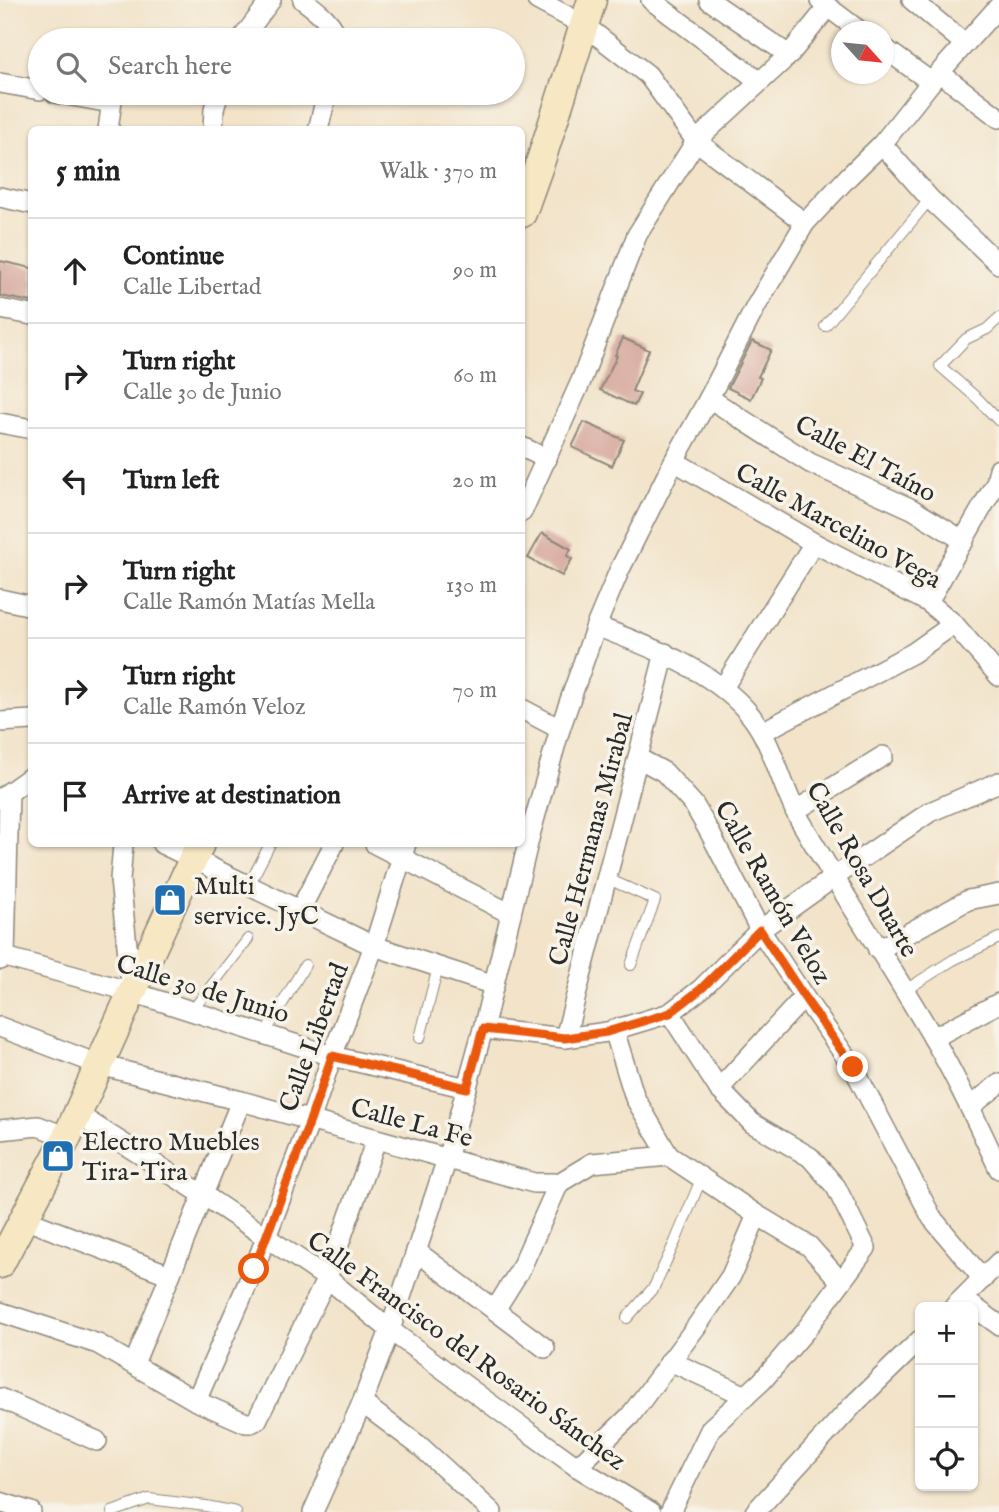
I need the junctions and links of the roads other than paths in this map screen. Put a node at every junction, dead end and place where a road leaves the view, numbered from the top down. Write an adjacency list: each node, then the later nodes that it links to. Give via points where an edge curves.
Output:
1 (271, 0): 11 (street)
2 (303, 0): 12 (street)
3 (537, 0): 8 (street)
4 (651, 0): 17 (street)
5 (709, 0): 15 (street)
6 (912, 0): 13 (street)
7 (823, 4): 10 (street); 15 (street)
8 (588, 12): 27 (street, via 648,75); 32 (main road)
9 (996, 15): 13 (street)
10 (846, 21)
11 (250, 28)
12 (332, 28)
13 (965, 44): 16 (street)
14 (894, 54): 16 (street)
15 (789, 55): 17 (street)
16 (935, 78): 23 (street); 28 (street)
17 (759, 81): 27 (street)
18 (0, 83): 19 (street)
19 (28, 88)
20 (111, 105): 24 (street)
21 (215, 105): 25 (street)
22 (324, 105): 26 (street)
23 (999, 118)
24 (108, 126)
25 (213, 126)
26 (319, 126)
27 (696, 141): 33 (street); 44 (street, via 637,235)
28 (883, 144): 30 (street); 33 (street)
29 (0, 197): 31 (street)
30 (930, 200): 34 (street); 38 (lane)
31 (28, 203)
32 (525, 205)
33 (806, 223): 39 (street)
34 (999, 264)
35 (0, 309): 36 (street)
36 (28, 314)
37 (999, 318): 40 (lane, via 966,340 940,366)
38 (825, 326)
39 (709, 398): 45 (street); 48 (street, Calle El Taíno, via 810,463 912,509)
40 (999, 421)
41 (0, 423): 42 (street)
42 (28, 428)
43 (525, 448): 44 (street)
44 (547, 459): 47 (street)
45 (674, 461): 49 (street, Calle Marcelino Vega); 54 (street)
46 (999, 469): 48 (street)
47 (525, 506)
48 (964, 541): 51 (street)
49 (814, 543): 51 (street, Calle Marcelino Vega); 57 (street)
50 (0, 599): 52 (street)
51 (928, 602): 53 (street, Calle Marcelino Vega)
52 (28, 605)
53 (954, 624): 56 (street, Calle Marcelino Vega); 62 (street, via 913,653)
54 (596, 626): 55 (street, Calle Rosa Duarte); 61 (street)
55 (665, 653): 57 (street, Calle Rosa Duarte); 64 (street, Calle Hermanas Mirabal)
56 (999, 676)
57 (723, 688): 62 (street, Calle Rosa Duarte)
58 (525, 711): 61 (street)
59 (28, 720): 60 (street)
60 (0, 722)
61 (560, 729): 69 (street)
62 (762, 732): 68 (street, Calle Rosa Duarte)
63 (883, 756): 68 (street)
64 (638, 758): 77 (street, Calle Hermanas Mirabal); 83 (street, Calle Ramón Veloz, via 664,772 694,805)
65 (28, 779): 67 (street)
66 (999, 782): 78 (street, via 930,812)
67 (5, 795): 88 (street)
68 (795, 811): 78 (street, Calle Rosa Duarte)
69 (526, 833)
70 (123, 847): 94 (street, via 120,880)
71 (177, 847): 76 (street)
72 (268, 847): 79 (lane)
73 (332, 847): 81 (street)
74 (523, 847): 82 (street)
75 (404, 850): 82 (street); 86 (street, Calle Libertad)
76 (197, 851): 79 (street); 94 (main road)
77 (607, 878): 90 (lane, via 655,900); 104 (street, Calle Hermanas Mirabal)
78 (833, 878): 83 (street); 87 (street, Calle Rosa Duarte)
79 (249, 885): 81 (street)
80 (999, 894): 87 (street, via 968,900)
81 (300, 910): 86 (street)
82 (511, 914): 92 (street)
83 (760, 930): 95 (street, Calle Ramón Veloz); 98 (street)
84 (999, 938): 93 (lane)
85 (248, 939): 97 (lane)
86 (374, 947): 91 (street); 106 (street, Calle Libertad)
87 (878, 950): 93 (street, Calle Rosa Duarte)
88 (2, 958): 94 (street, Calle 30 de Junio)
89 (305, 965): 102 (lane)
90 (631, 965)
91 (438, 967): 92 (street); 103 (lane)
92 (494, 985): 100 (street)
93 (904, 991): 105 (street, Calle Rosa Duarte)
94 (132, 992): 97 (street, Calle 30 de Junio); 107 (main road)
95 (804, 997): 110 (street); 131 (street, Calle Ramón Veloz, via 853,1067 932,1218)
96 (999, 1003): 105 (street)
97 (191, 1012): 102 (street, Calle 30 de Junio)
98 (670, 1013): 101 (street); 110 (street)
99 (0, 1027): 107 (street, Calle La Fe)
100 (483, 1029): 104 (street); 109 (street)
101 (614, 1030): 104 (street); 117 (street, via 635,1098)
102 (264, 1035): 106 (street, Calle 30 de Junio)
103 (420, 1038)
104 (565, 1038)
105 (933, 1038): 112 (street, Calle Rosa Duarte)
106 (332, 1056): 109 (street, Calle 30 de Junio); 113 (street, Calle Libertad)
107 (100, 1065): 111 (street, Calle La Fe); 114 (main road)
108 (999, 1084): 112 (street)
109 (467, 1088): 118 (street)
110 (719, 1089): 132 (street, via 752,1123 810,1157 836,1187 866,1248)
111 (242, 1101): 113 (street, Calle La Fe); 122 (street)
112 (970, 1107): 119 (street, Calle Rosa Duarte)
113 (310, 1121): 116 (street, Calle La Fe); 125 (street, Calle Libertad)
114 (72, 1125): 115 (street, Calle Francisco del Rosario Sánchez); 122 (street, Calle Francisco del Rosario Sánchez); 124 (main road)
115 (0, 1130)
116 (376, 1140): 118 (street, Calle La Fe); 130 (street)
117 (669, 1156): 120 (street); 121 (street, via 592,1163)
118 (447, 1159): 121 (street, Calle La Fe, via 534,1183); 126 (street)
119 (999, 1169)
120 (702, 1177): 123 (street); 137 (lane, via 653,1287)
121 (559, 1183): 134 (street, via 520,1270)
122 (202, 1194): 125 (street, Calle Francisco del Rosario Sánchez); 129 (street)
123 (757, 1215): 132 (street, via 809,1246); 142 (street, via 730,1276)
124 (24, 1219): 128 (main road); 129 (street)
125 (265, 1237): 130 (street, Calle Francisco del Rosario Sánchez); 146 (street, Calle Libertad)
126 (416, 1251): 134 (street); 139 (street)
127 (999, 1262): 131 (street)
128 (0, 1264)
129 (170, 1275): 143 (street)
130 (327, 1278): 139 (street, Calle Francisco del Rosario Sánchez); 146 (street, via 257,1420 246,1423)
131 (983, 1279): 133 (street)
132 (841, 1282): 144 (street, via 805,1331)
133 (960, 1302)
134 (495, 1310): 141 (street)
135 (0, 1312): 143 (street, via 98,1344)
136 (978, 1313): 138 (street)
137 (627, 1318)
138 (999, 1325)
139 (390, 1330): 147 (street); 149 (street, Calle Francisco del Rosario Sánchez)
140 (915, 1345): 151 (street)
141 (545, 1348)
142 (670, 1361): 144 (street); 149 (street, via 629,1416)
143 (134, 1364): 146 (street)
144 (746, 1396): 158 (street, via 711,1429)
145 (0, 1398): 148 (street)
146 (196, 1401)
147 (362, 1403): 155 (street); 156 (street, via 421,1447)
148 (97, 1441)
149 (577, 1467): 157 (street, Calle Francisco del Rosario Sánchez)
150 (0, 1502): 152 (street)
151 (758, 1508): 159 (street)
152 (31, 1512)
153 (112, 1512): 154 (lane, via 149,1499)
154 (236, 1512)
155 (313, 1512)
156 (492, 1512)
157 (651, 1512)
158 (670, 1512)
159 (780, 1512)

